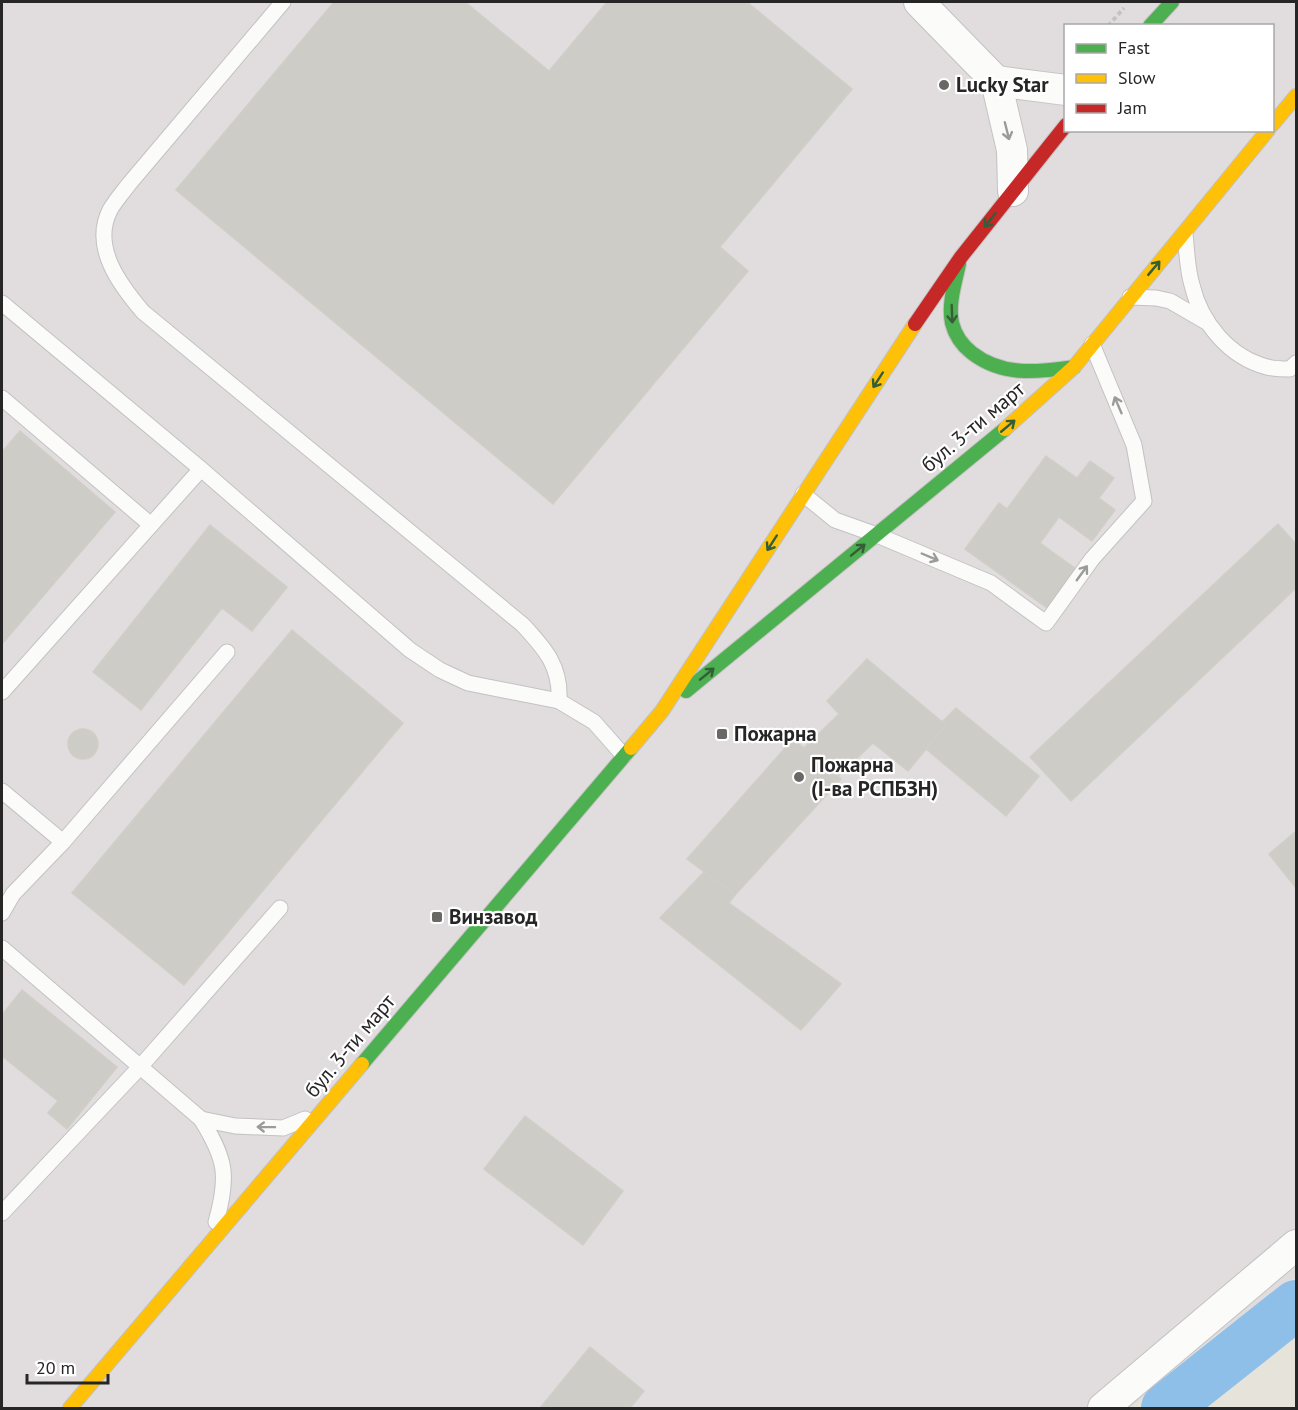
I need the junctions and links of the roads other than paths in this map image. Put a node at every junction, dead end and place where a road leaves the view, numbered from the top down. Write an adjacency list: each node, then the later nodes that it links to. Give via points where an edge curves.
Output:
1 (283, 2): 29 (lane, via 109,211 103,239 112,269 143,312 523,625 554,664)
2 (919, 2): 5 (street)
3 (1172, 2): 4 (main road)
4 (1152, 24)
5 (996, 81): 6 (street); 13 (street, one-way to 13, via 1012,150)
6 (1064, 90)
7 (1296, 96): 8 (main road)
8 (1274, 123)
9 (1064, 126): 13 (main road, бул. 3-ти март)
10 (1255, 132): 12 (main road)
11 (1266, 132): 12 (main road, бул. 3-ти март)
12 (1254, 147): 14 (main road, бул. 3-ти март)
13 (1013, 191): 15 (main road, бул. 3-ти март, one-way to 15)
14 (1184, 232): 16 (main road, бул. 3-ти март, one-way to 14); 18 (lane, via 1192,286)
15 (961, 257): 21 (main road, one-way to 21, via 952,298 952,323 961,344 988,365 1010,372); 24 (main road, бул. 3-ти март, one-way to 24)
16 (1129, 297): 18 (lane, via 1170,301); 19 (main road, бул. 3-ти март)
17 (2, 303): 23 (lane)
18 (1208, 323): 20 (lane, via 1229,348 1249,361 1269,368 1290,369)
19 (1092, 344): 21 (main road, бул. 3-ти март); 26 (lane, one-way to 19, via 991,583 1046,622 1092,559 1144,501 1134,445)
20 (1296, 363)
21 (1074, 367): 26 (main road, бул. 3-ти март, one-way to 21)
22 (2, 398): 25 (lane)
23 (201, 469): 25 (lane); 29 (lane, via 410,650 430,663 468,683)
24 (803, 494): 26 (lane, via 835,520); 30 (main road, бул. 3-ти март, one-way to 30)
25 (151, 525): 28 (lane)
26 (877, 535): 30 (main road, бул. 3-ти март, one-way to 26)
27 (227, 652): 33 (lane)
28 (2, 692)
29 (559, 701): 31 (lane, via 594,723)
30 (662, 711): 31 (main road, бул. 3-ти март)
31 (624, 756): 38 (main road, бул. 3-ти март)
32 (2, 791): 33 (lane)
33 (63, 842): 35 (lane, via 13,894)
34 (280, 908): 37 (lane)
35 (2, 913)
36 (2, 948): 37 (lane)
37 (140, 1067): 39 (lane); 40 (lane)
38 (322, 1112): 39 (lane, one-way to 39, via 284,1128 236,1126); 41 (main road, бул. 3-ти март)
39 (201, 1119): 41 (lane, via 217,1144 224,1172 224,1195)
40 (2, 1213)
41 (210, 1244): 43 (main road, бул. 3-ти март)
42 (1296, 1245): 44 (street)
43 (70, 1408)
44 (1102, 1408)

